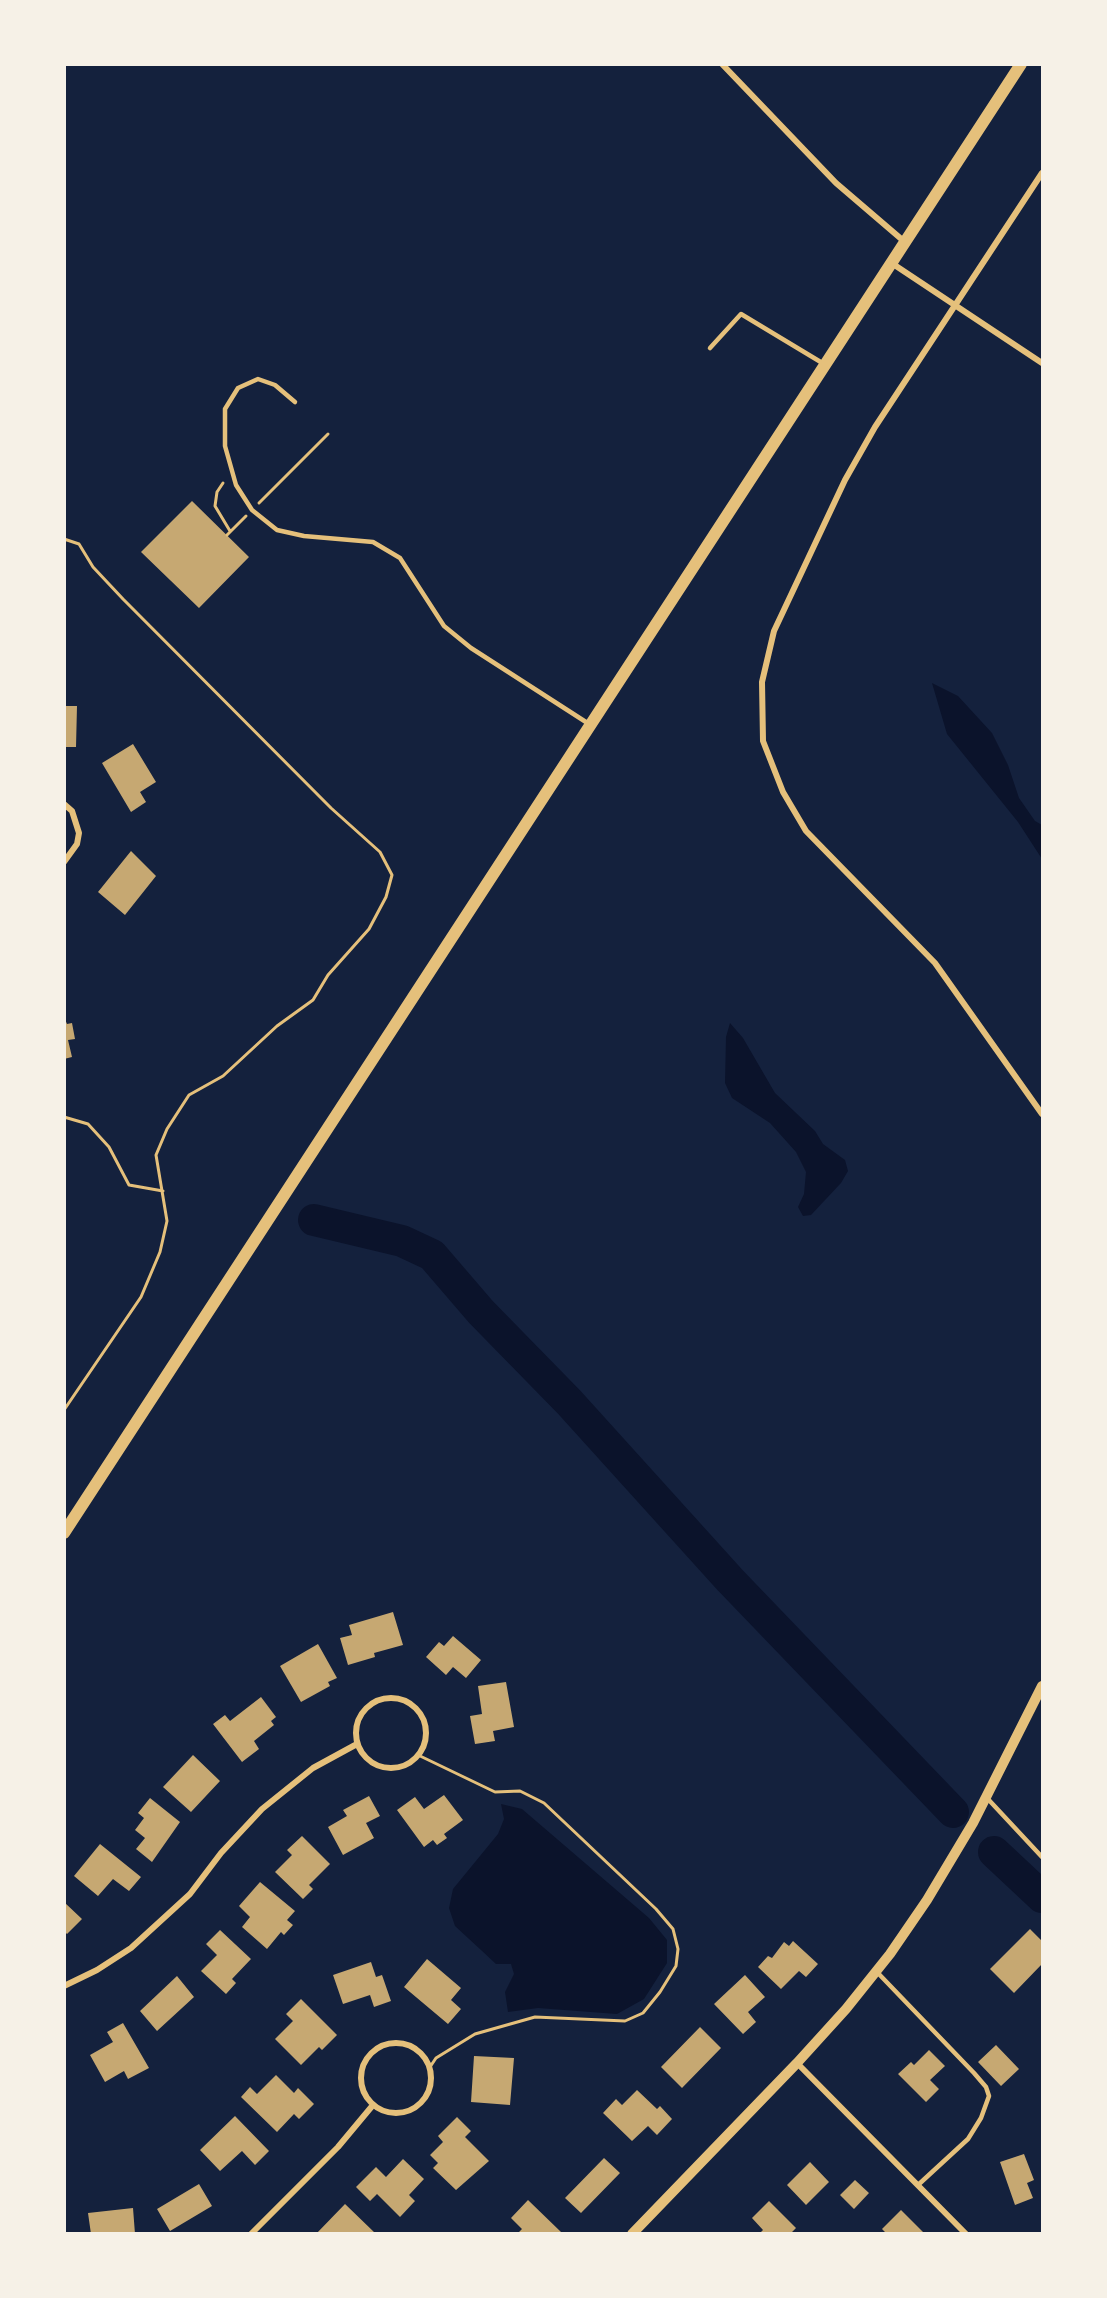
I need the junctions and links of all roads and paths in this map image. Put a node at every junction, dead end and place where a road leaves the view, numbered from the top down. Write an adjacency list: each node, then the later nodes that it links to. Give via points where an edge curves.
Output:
1 (722, 64): 4 (street, via 836,183)
2 (1021, 64): 4 (main road)
3 (1042, 172): 6 (street)
4 (906, 243): 5 (main road)
5 (893, 264): 6 (street); 9 (main road)
6 (956, 305): 8 (street); 20 (street, via 875,427 845,480 774,631 762,682 763,741 783,792 806,831 934,963)
7 (710, 348): 9 (lane, via 741,315)
8 (1042, 363)
9 (826, 365): 17 (main road)
10 (295, 402): 12 (lane, via 275,386 258,379 238,388 225,409 225,446)
11 (328, 434): 13 (path)
12 (234, 479): 13 (lane); 14 (path, via 217,492 215,506)
13 (252, 510): 14 (path); 17 (lane, via 277,530 373,542 400,558 444,626 471,648)
14 (230, 531): 15 (path)
15 (226, 535)
16 (64, 539): 22 (path, via 79,544 93,567 123,599 331,808 380,852 392,875 386,897 369,928 328,975 313,1000 277,1026 223,1076 189,1095 156,1155)
17 (592, 725): 24 (main road)
18 (64, 804): 19 (street, via 72,811 79,833 78,844)
19 (64, 862)
20 (1042, 1114)
21 (64, 1117): 22 (path, via 88,1124 109,1147 129,1185)
22 (163, 1191): 23 (path, via 167,1221 160,1252 141,1297)
23 (64, 1410)
24 (64, 1533)
25 (1042, 1686): 28 (street)
26 (357, 1744): 27 (street, via 379,1766 400,1767); 27 (street, via 357,1725 364,1709 380,1699 398,1698 409,1702 425,1721 424,1745); 31 (street, via 313,1768 262,1809 220,1853 190,1894 131,1948)
27 (418, 1755): 33 (path, via 495,1792 520,1791 544,1803 656,1909 673,1929 678,1949 675,1966 643,2013 625,2021 607,2022 534,2017 475,2034 436,2058)
28 (987, 1797): 29 (lane); 30 (street, via 927,1900)
29 (1042, 1857)
30 (876, 1971): 32 (street); 35 (lane, via 974,2073 989,2096 968,2139)
31 (64, 1986)
32 (797, 2063): 35 (street); 37 (street)
33 (430, 2067): 34 (street, via 430,2090 416,2107 394,2113); 34 (street, via 425,2056 405,2043 382,2045 365,2061 361,2072 365,2096)
34 (373, 2104): 36 (street, via 338,2147)
35 (918, 2185): 38 (street)
36 (251, 2234)
37 (632, 2234)
38 (966, 2234)

